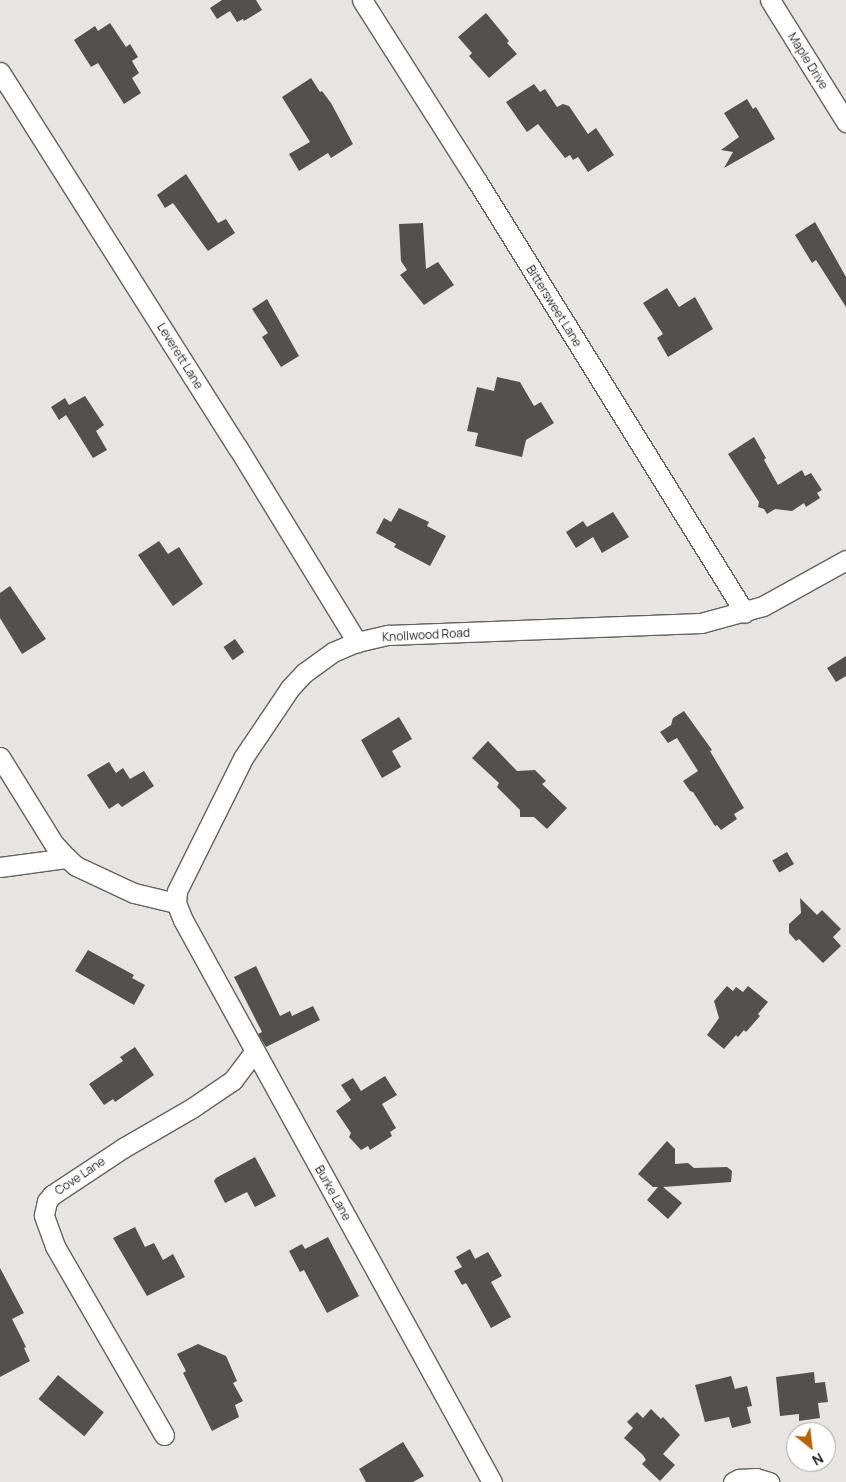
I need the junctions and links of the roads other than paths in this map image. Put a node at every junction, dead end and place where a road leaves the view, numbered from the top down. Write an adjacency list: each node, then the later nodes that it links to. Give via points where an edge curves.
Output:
1 (362, 0): 6 (street, Bittersweet Lane)
2 (770, 0): 4 (street, Maple Drive)
3 (0, 72): 7 (street, Leverett Lane)
4 (846, 122)
5 (846, 560): 6 (street, Knollwood Road)
6 (745, 613): 7 (street, Knollwood Road, via 701,623 388,635)
7 (357, 642): 11 (street, Knollwood Road, via 332,652 290,688 243,758 176,891)
8 (0, 757): 9 (street, via 54,844)
9 (67, 858): 10 (street); 11 (street, via 76,866 134,893)
10 (0, 867)
11 (176, 903): 12 (street, Burke Lane)
12 (255, 1051): 13 (street, Cove Lane, via 233,1080 123,1148 47,1201 44,1215 55,1246); 14 (street, Burke Lane)
13 (164, 1435)
14 (492, 1482)
15 (733, 1482): 16 (street, via 756,1478)
16 (770, 1482)

